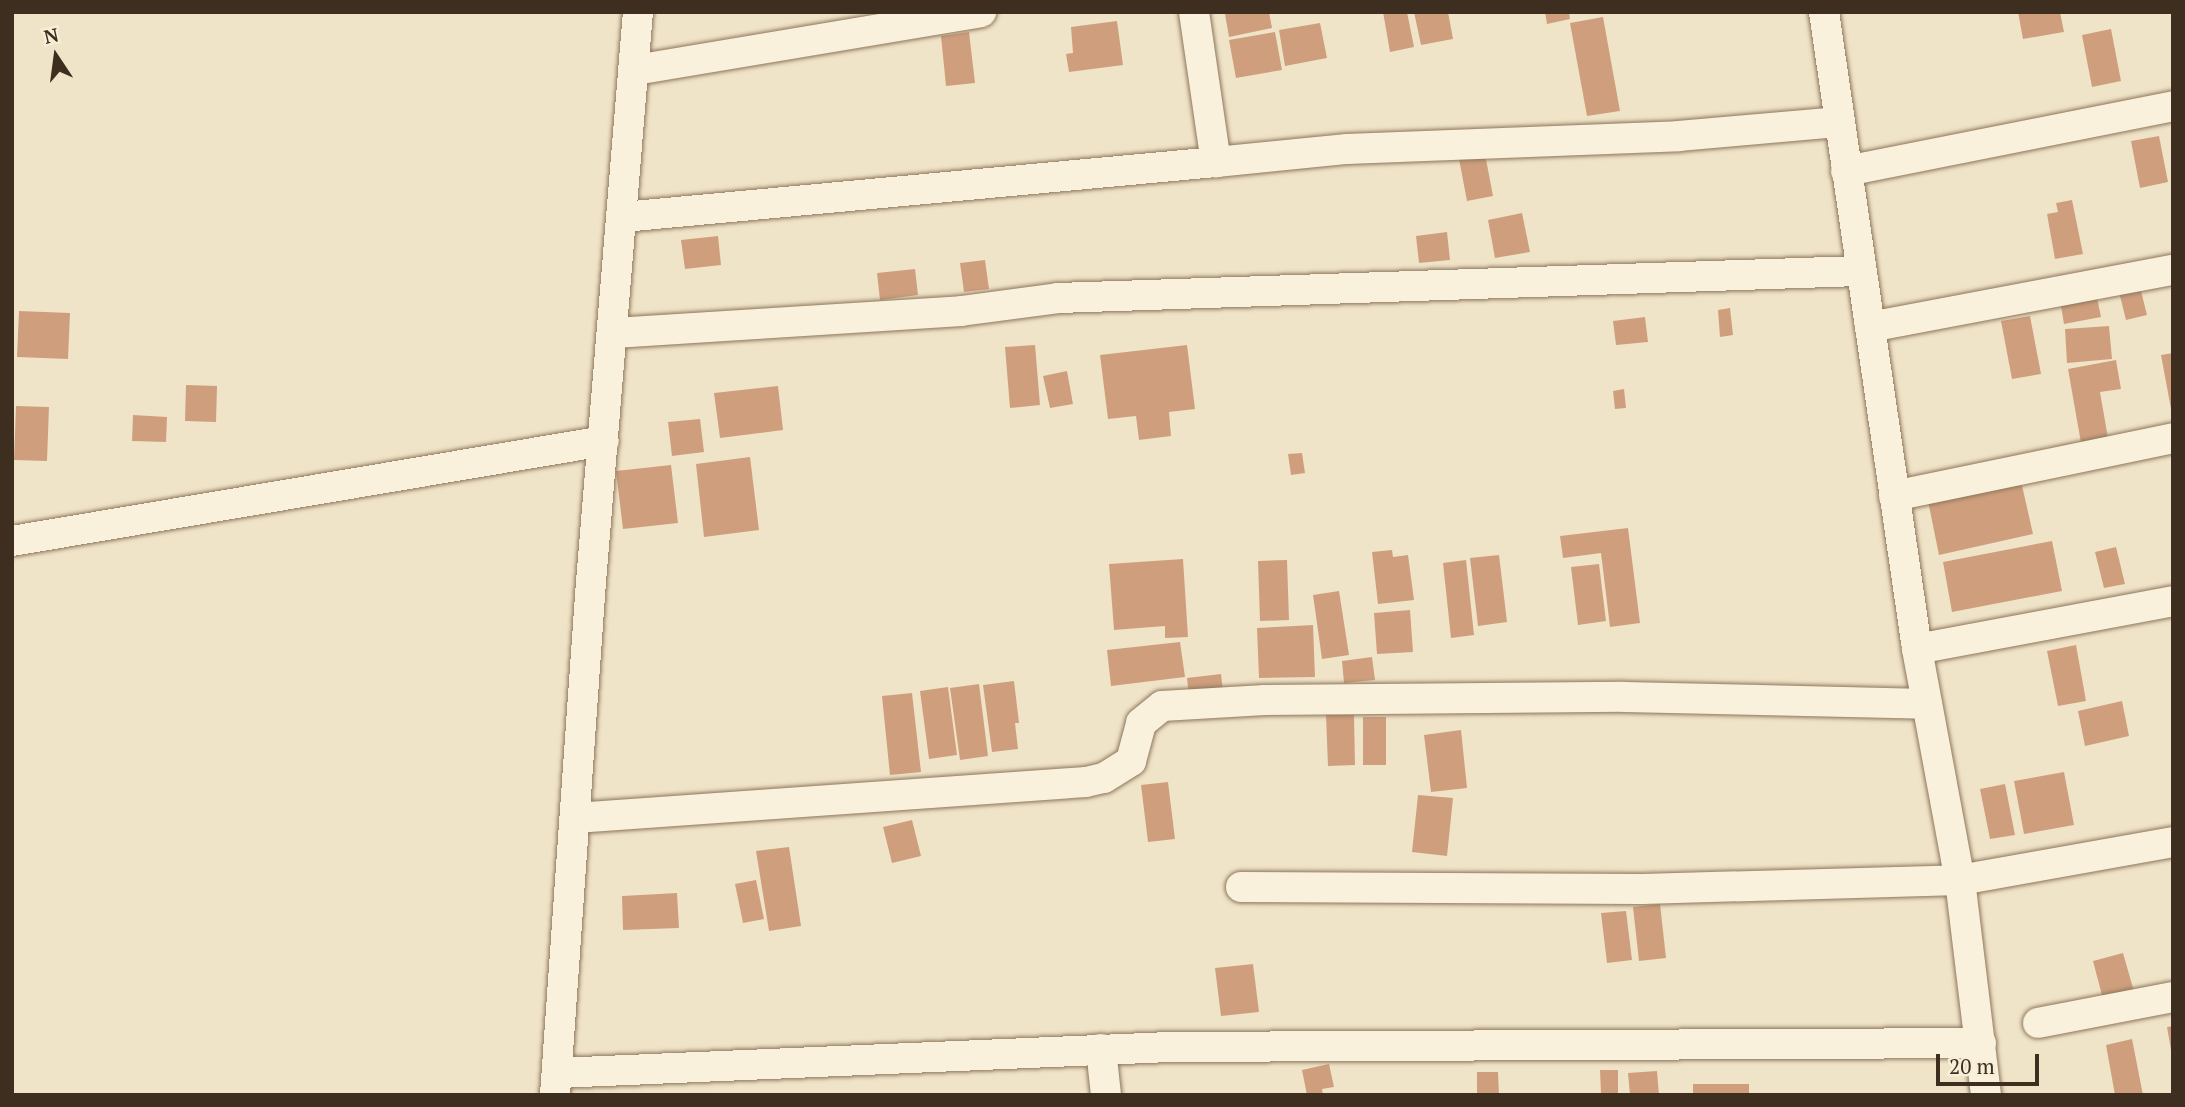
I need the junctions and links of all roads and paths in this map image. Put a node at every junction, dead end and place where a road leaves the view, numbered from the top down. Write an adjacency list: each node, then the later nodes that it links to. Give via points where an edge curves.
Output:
1 (638, 12): 5 (street)
2 (981, 12): 5 (street)
3 (1824, 12): 7 (street)
4 (1197, 13): 8 (street)
5 (635, 70): 10 (street)
6 (2173, 106): 9 (street)
7 (1839, 122): 8 (street, via 1679,135 1347,149); 9 (street)
8 (1216, 162): 10 (street)
9 (1846, 171): 12 (street)
10 (623, 217): 14 (street)
11 (2173, 270): 13 (street)
12 (1861, 271): 13 (street); 14 (street, via 1058,298 961,311)
13 (1870, 327): 17 (street)
14 (614, 333): 16 (street)
15 (2173, 438): 17 (street)
16 (604, 441): 18 (street); 22 (street)
17 (1894, 495): 20 (street)
18 (12, 541)
19 (2173, 601): 20 (street)
20 (1917, 649): 21 (street)
21 (1927, 704): 22 (street, via 1624,697 1265,700 1162,706 1141,723 1131,761 1104,778 1086,782); 24 (street)
22 (575, 818): 30 (street)
23 (2173, 842): 24 (street)
24 (1960, 880): 25 (street, via 1642,889); 28 (street)
25 (1241, 887)
26 (2173, 997): 27 (street)
27 (2038, 1023)
28 (1981, 1043): 29 (street); 32 (street)
29 (1101, 1049): 30 (street); 31 (street)
30 (556, 1084)
31 (1106, 1095)
32 (1986, 1095)

